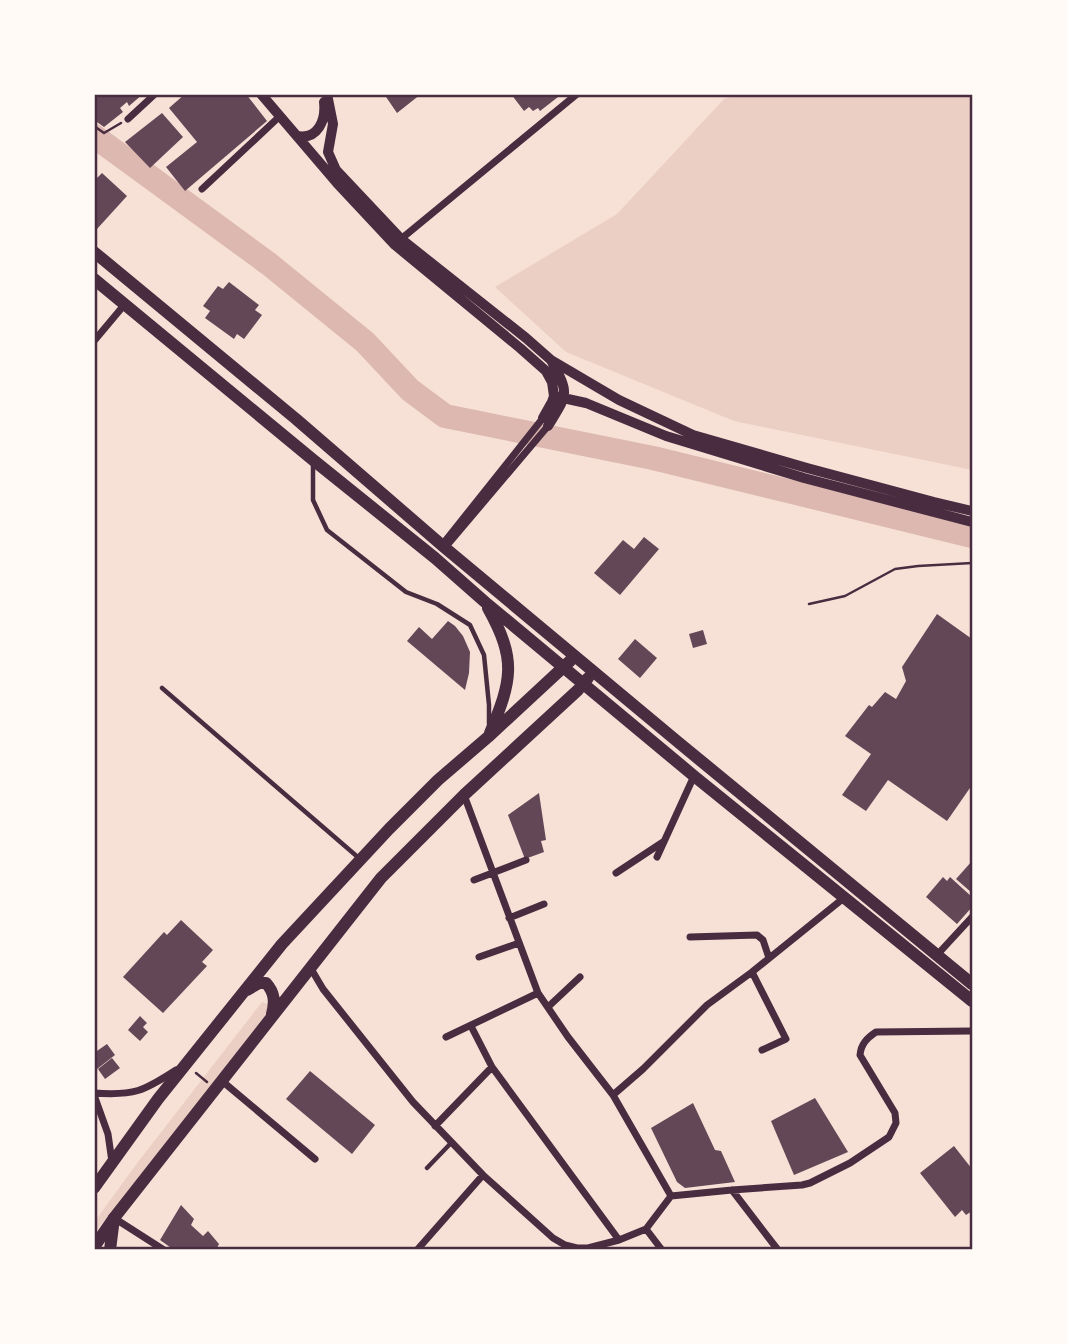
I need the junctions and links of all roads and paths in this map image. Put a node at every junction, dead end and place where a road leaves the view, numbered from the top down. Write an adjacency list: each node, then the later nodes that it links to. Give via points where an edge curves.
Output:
1 (155, 94): 6 (street)
2 (261, 94): 5 (street)
3 (325, 94): 8 (street, via 321,126 313,134); 10 (street, via 333,124 328,152 336,170)
4 (577, 94): 10 (street)
5 (280, 116): 8 (street); 9 (street)
6 (128, 119): 7 (path, via 104,133)
7 (94, 126)
8 (297, 136): 15 (street, via 394,245 520,348)
9 (202, 189)
10 (401, 239): 15 (street, via 526,338)
11 (94, 252): 21 (main road)
12 (94, 279): 13 (main road)
13 (125, 304): 14 (street); 18 (main road)
14 (94, 341)
15 (549, 366): 16 (street, via 563,381); 19 (street, via 693,435)
16 (559, 397): 17 (street); 20 (street, via 804,478)
17 (545, 422): 21 (street, via 529,449); 21 (street, via 522,444)
18 (313, 459): 23 (main road); 30 (lane, via 313,500 327,530 406,593 437,604 470,625 484,655)
19 (972, 511)
20 (972, 522)
21 (444, 547): 25 (main road)
22 (972, 563): 24 (path, via 895,569 845,596)
23 (485, 602): 26 (main road); 30 (main road, via 500,629 509,663 503,703)
24 (809, 604)
25 (575, 655): 26 (main road); 27 (main road)
26 (564, 667): 28 (main road); 30 (main road)
27 (594, 671): 28 (main road); 46 (main road)
28 (584, 684): 31 (main road); 32 (main road)
29 (162, 688): 35 (lane)
30 (488, 737): 35 (main road)
31 (694, 776): 33 (street); 40 (main road)
32 (464, 795): 37 (street); 49 (main road, via 382,878)
33 (664, 841): 34 (street); 38 (street)
34 (657, 857)
35 (360, 859): 54 (main road)
36 (526, 860): 37 (street)
37 (493, 873): 39 (street); 43 (street)
38 (616, 873)
39 (474, 880)
40 (845, 897): 48 (street); 55 (main road)
41 (544, 904): 43 (street)
42 (972, 917): 46 (street)
43 (509, 918): 45 (street)
44 (690, 937): 48 (street, via 757,935)
45 (519, 943): 47 (street); 53 (street)
46 (937, 955): 52 (main road)
47 (480, 957)
48 (769, 958): 50 (street)
49 (310, 967): 57 (main road); 67 (street)
50 (752, 972): 61 (street, via 786,1039); 66 (street, via 706,1005)
51 (580, 977): 56 (street)
52 (972, 984)
53 (538, 993): 56 (street); 58 (street)
54 (240, 996): 57 (main road, via 266,983 274,995); 62 (main road)
55 (972, 1001)
56 (548, 1007): 66 (street)
57 (271, 1018): 64 (main road)
58 (471, 1026): 60 (street); 63 (street)
59 (972, 1031): 74 (street, via 876,1032 860,1048 860,1055 895,1113 889,1137 850,1163 802,1185)
60 (446, 1037)
61 (761, 1050)
62 (186, 1064): 64 (path); 65 (street, via 135,1093); 70 (main road)
63 (492, 1067): 67 (street); 78 (street)
64 (218, 1085): 69 (street); 76 (main road)
65 (94, 1094): 70 (street)
66 (613, 1095): 75 (street)
67 (435, 1126): 68 (street)
68 (452, 1143): 71 (lane); 72 (street)
69 (315, 1159)
70 (112, 1163): 73 (main road)
71 (427, 1168)
72 (483, 1175): 78 (street, via 565,1245 588,1248); 82 (street)
73 (94, 1188)
74 (732, 1190): 75 (street); 84 (street)
75 (671, 1196): 77 (street)
76 (114, 1218): 79 (main road); 80 (main road); 81 (street)
77 (646, 1229): 78 (street); 83 (street)
78 (619, 1240)
79 (94, 1247)
80 (110, 1250)
81 (164, 1250)
82 (417, 1250)
83 (662, 1250)
84 (778, 1250)

